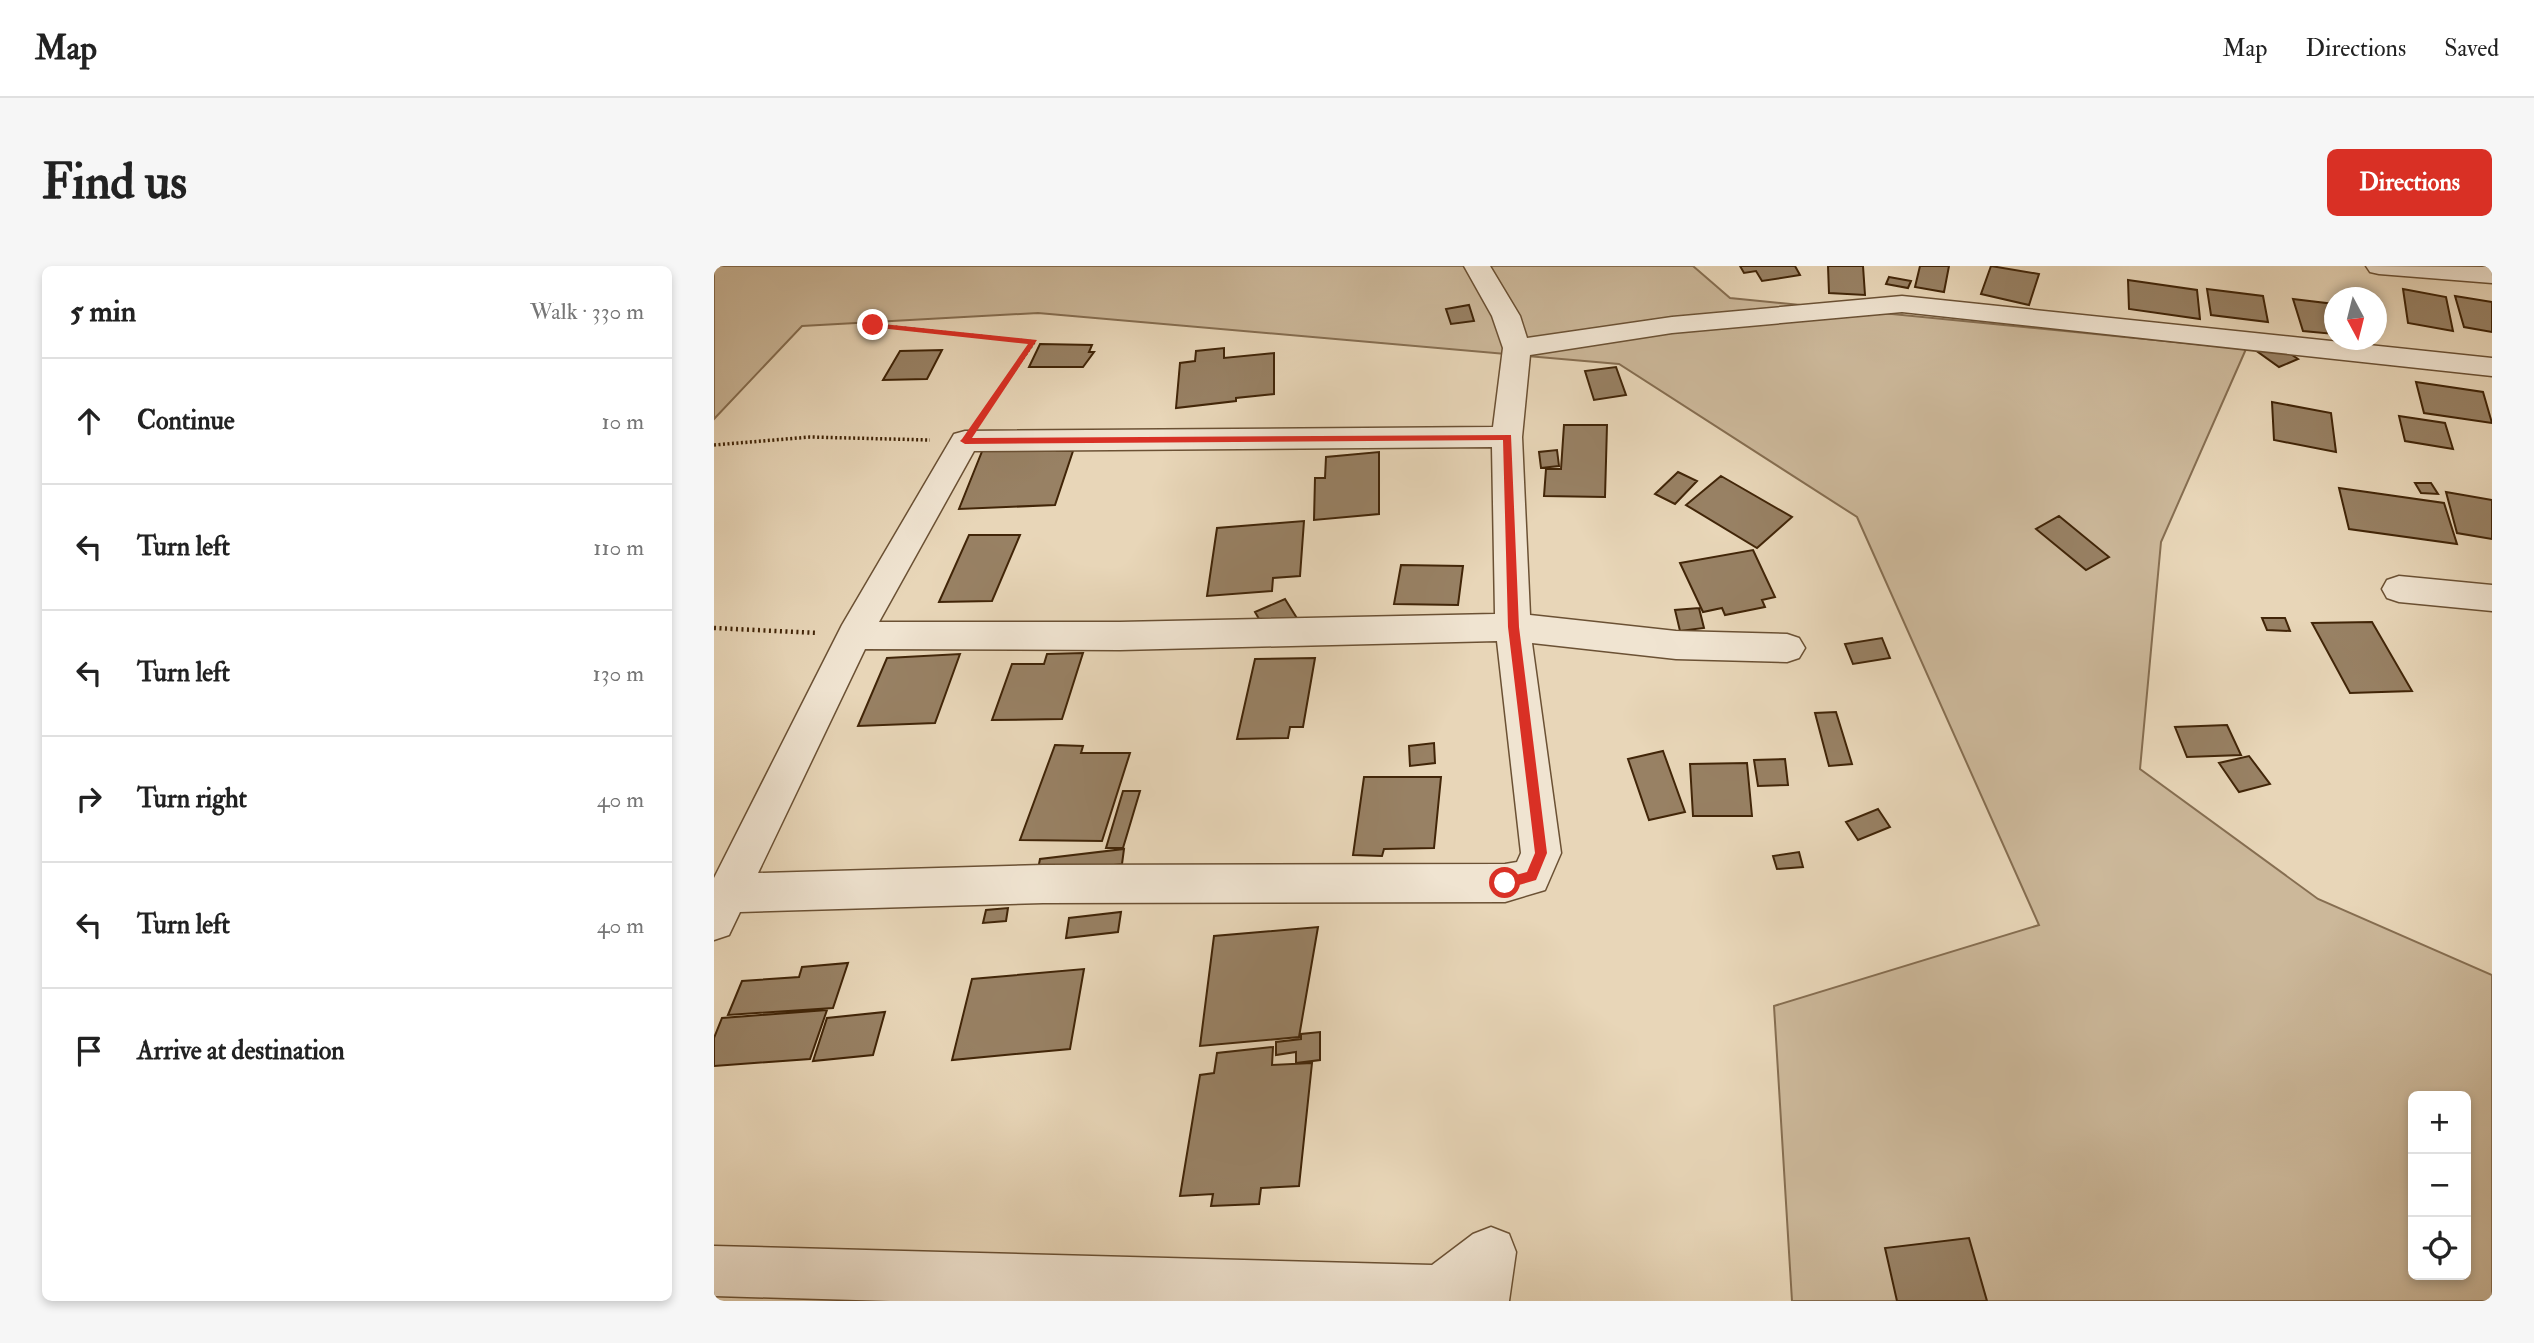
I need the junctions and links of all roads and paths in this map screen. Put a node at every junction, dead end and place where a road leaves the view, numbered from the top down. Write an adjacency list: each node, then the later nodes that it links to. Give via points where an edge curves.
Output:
1 (1477, 266): 5 (street, via 1506,316)
2 (2379, 266): 3 (street)
3 (2492, 275)
4 (873, 325): 8 (path, via 1034,342)
5 (1517, 348): 6 (street, via 1672,324 1902,304); 7 (street)
6 (2492, 367)
7 (1507, 437): 8 (street); 12 (street)
8 (965, 441): 9 (path, via 810,437); 14 (street)
9 (714, 446)
10 (2399, 589): 11 (street)
11 (2492, 598)
12 (1514, 627): 14 (street, via 1120,636); 15 (street, via 1676,645); 16 (street, via 1541,853 1531,877 1505,883 1043,884)
13 (714, 628): 14 (path)
14 (854, 635): 16 (street)
15 (1787, 648)
16 (721, 907)
17 (714, 1271): 18 (street, via 1440,1291 1491,1252)
18 (1484, 1301)

